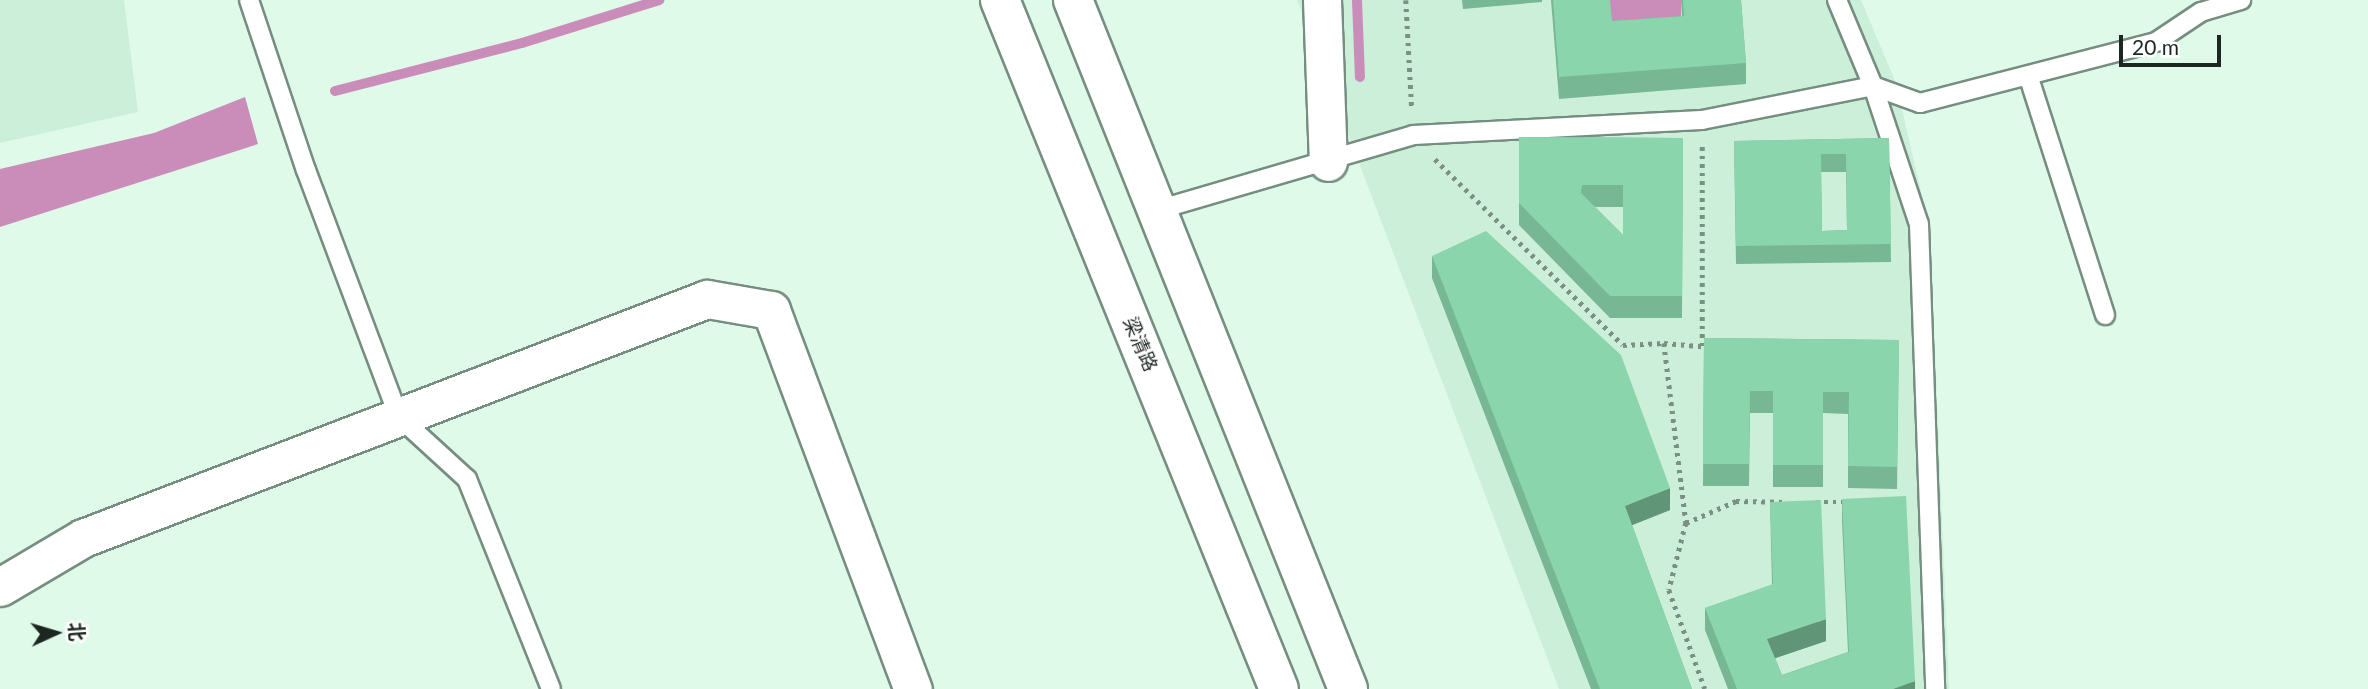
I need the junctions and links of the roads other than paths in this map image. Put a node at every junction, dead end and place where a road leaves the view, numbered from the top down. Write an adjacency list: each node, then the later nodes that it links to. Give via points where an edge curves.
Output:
1 (249, 0): 13 (lane, via 306,170)
2 (1000, 0): 17 (main road, 梁清路)
3 (1073, 0): 11 (main road)
4 (1322, 0): 10 (street)
5 (1836, 0): 9 (lane)
6 (2241, 0): 7 (lane)
7 (2199, 6): 8 (lane, via 2156,42)
8 (2029, 78): 9 (lane, via 1920,103); 12 (lane)
9 (1872, 86): 10 (lane, via 1702,120 1413,135); 19 (lane, via 1919,224)
10 (1328, 162): 11 (lane)
11 (1157, 210): 18 (main road)
12 (2105, 315)
13 (399, 417): 14 (street, via 83,538); 15 (lane, via 467,478); 16 (street, via 707,299 771,310)
14 (0, 587)
15 (551, 689)
16 (913, 689)
17 (1279, 689)
18 (1348, 689)
19 (1935, 689)

